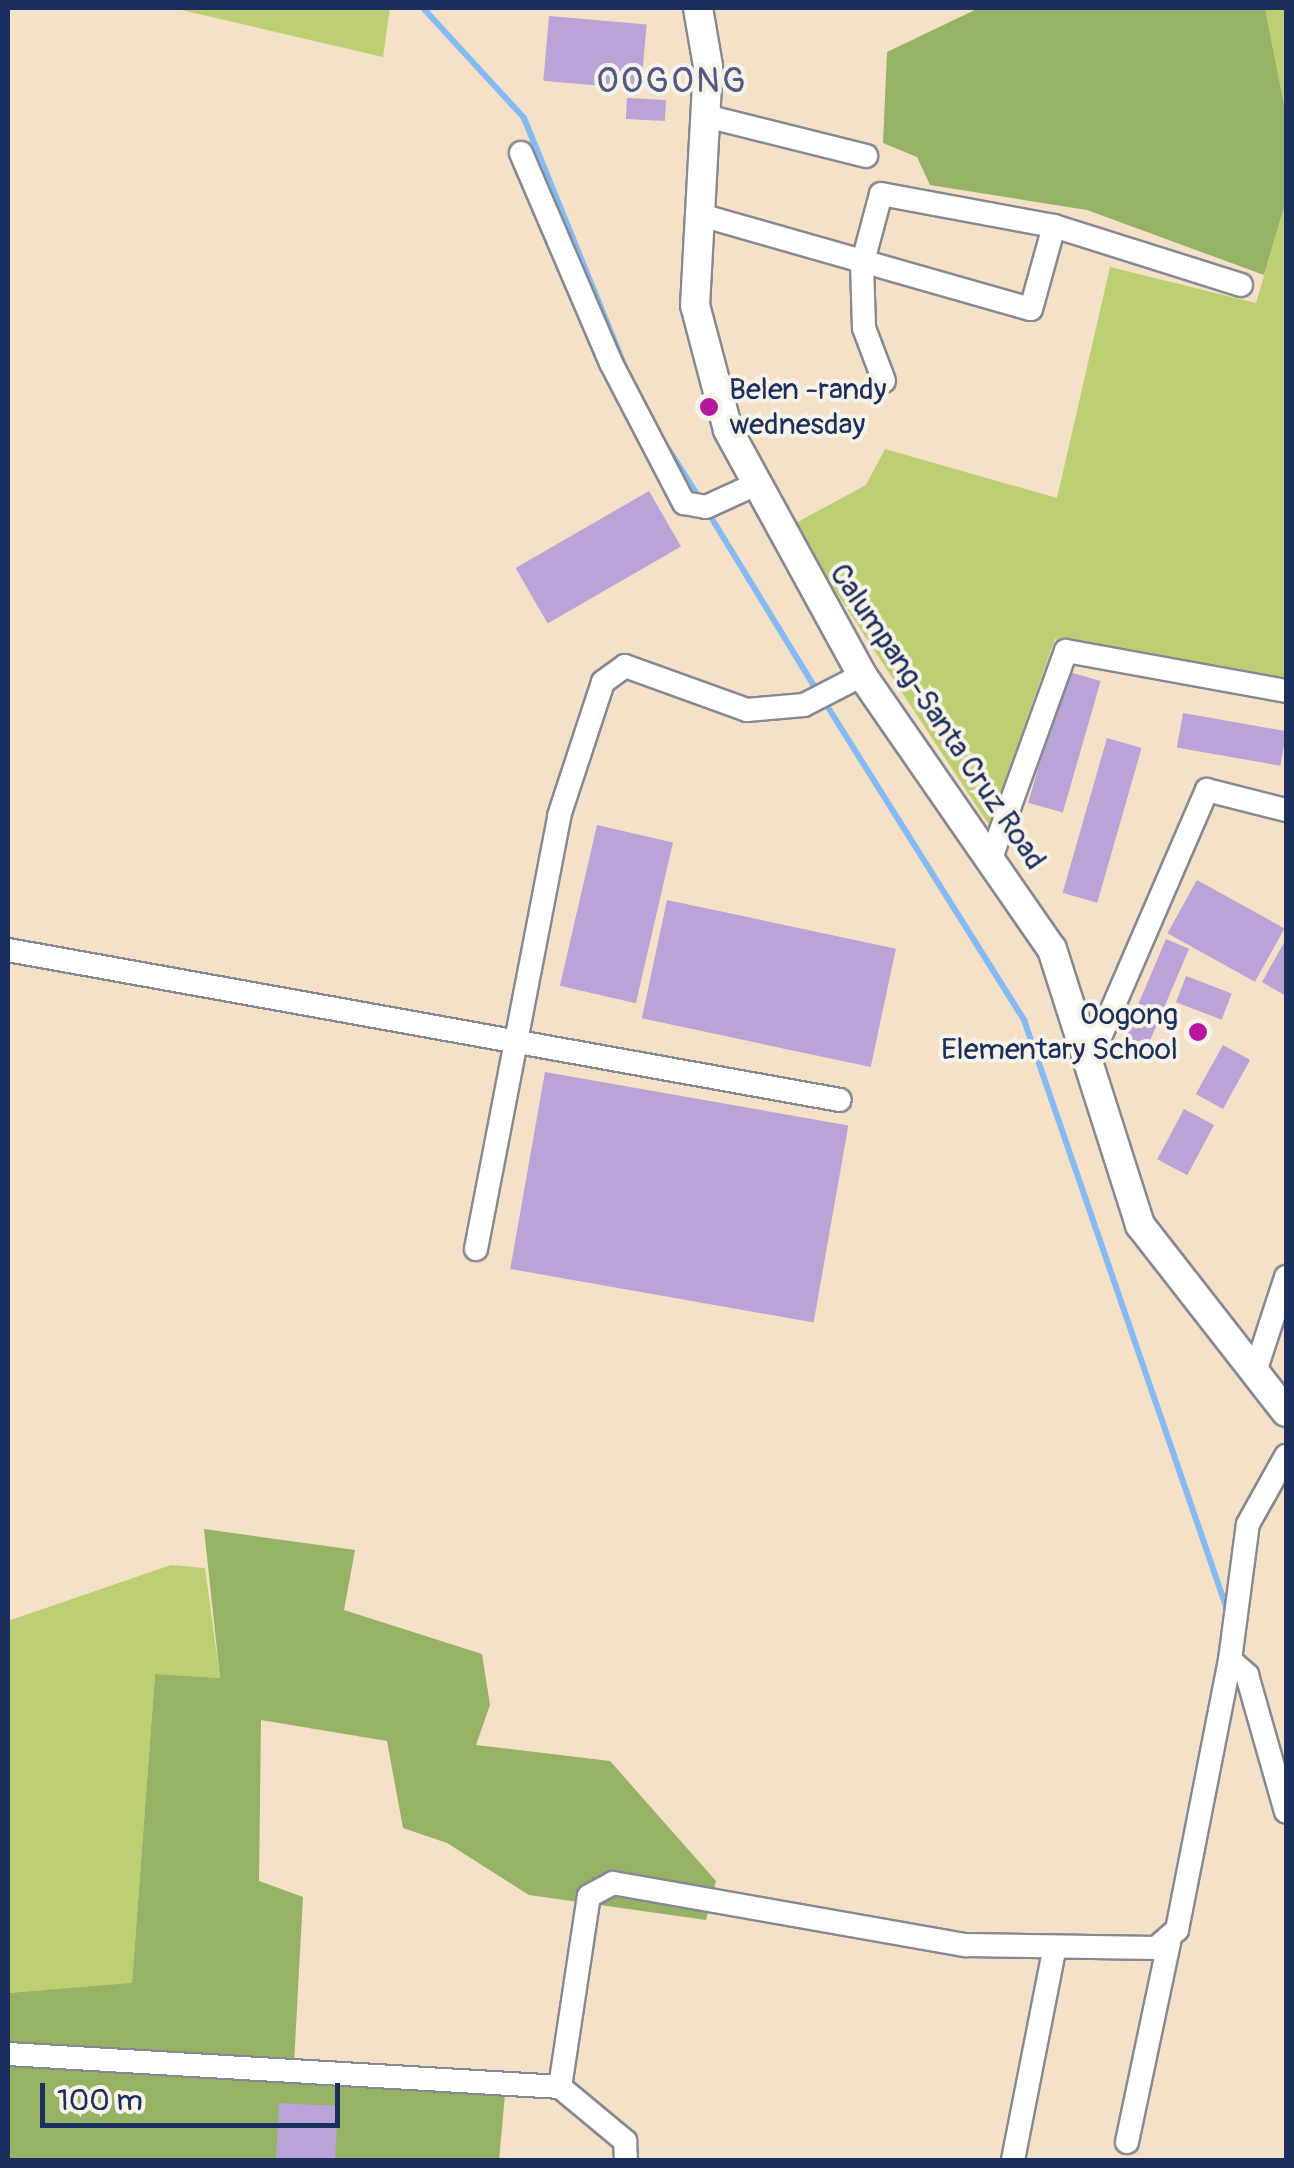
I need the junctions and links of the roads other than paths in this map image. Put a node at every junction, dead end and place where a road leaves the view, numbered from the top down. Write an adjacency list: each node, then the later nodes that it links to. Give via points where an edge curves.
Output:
1 (698, 8): 2 (main road, Calumpang-Santa Cruz Road)
2 (706, 116): 4 (street); 5 (main road, Calumpang-Santa Cruz Road)
3 (522, 153): 10 (street, via 665,472 701,508)
4 (866, 156)
5 (698, 214): 7 (street); 10 (main road, Calumpang-Santa Cruz Road, via 700,341)
6 (1054, 226): 7 (street, via 880,194); 7 (street, via 1031,309); 8 (street)
7 (862, 265): 9 (street, via 864,328)
8 (1241, 285)
9 (884, 381)
10 (752, 486): 11 (main road, Calumpang-Santa Cruz Road)
11 (862, 675): 14 (main road, Calumpang-Santa Cruz Road); 16 (street, via 822,698 747,710 625,666 603,682 559,816)
12 (1286, 691): 14 (street, via 1066,652)
13 (1286, 810): 17 (street, via 1207,790)
14 (991, 858): 17 (main road, Calumpang-Santa Cruz Road, via 1052,949)
15 (8, 950): 16 (street)
16 (516, 1040): 18 (street); 19 (street)
17 (1091, 1058): 21 (main road, Calumpang-Santa Cruz Road, via 1140,1225)
18 (840, 1100)
19 (476, 1249)
20 (1286, 1278): 21 (street)
21 (1254, 1372): 22 (main road, Calumpang-Santa Cruz Road)
22 (1286, 1412)
23 (1286, 1456): 24 (street, via 1248,1524)
24 (1230, 1656): 25 (street, via 1247,1675); 26 (street)
25 (1286, 1812)
26 (1169, 1942): 27 (street); 30 (street)
27 (1054, 1951): 29 (street, via 966,1946 613,1883 588,1896); 33 (street)
28 (8, 2054): 29 (street)
29 (560, 2087): 31 (street)
30 (1127, 2142)
31 (626, 2155): 32 (street)
32 (650, 2160)
33 (1012, 2160)

